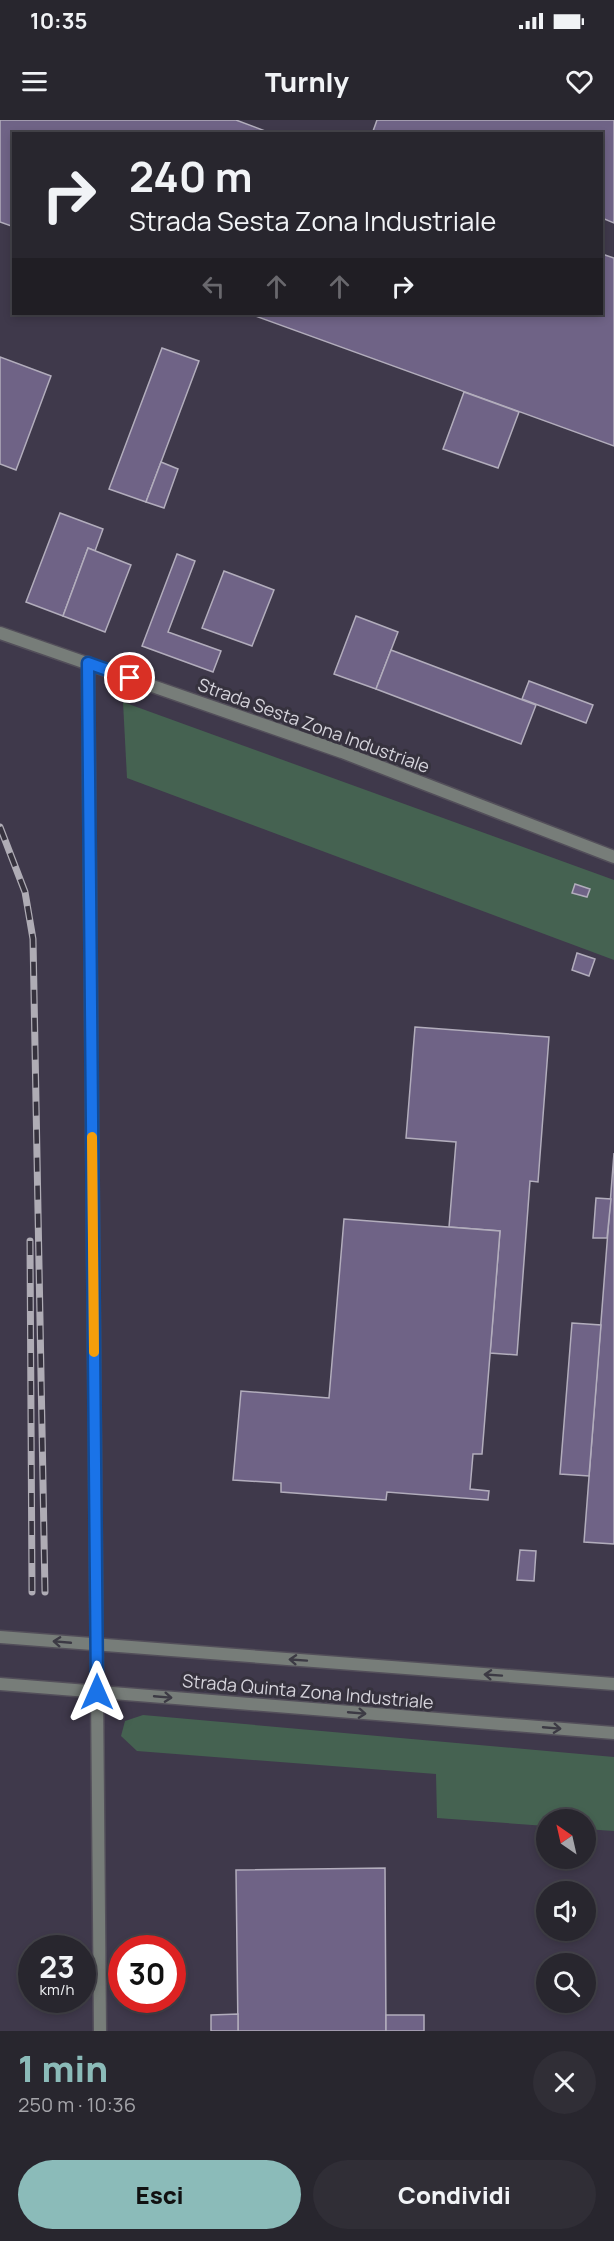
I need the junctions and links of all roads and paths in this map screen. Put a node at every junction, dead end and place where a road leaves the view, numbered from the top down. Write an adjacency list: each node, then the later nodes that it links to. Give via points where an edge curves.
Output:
1 (0, 633): 2 (street, Strada Sesta Zona Industriale)
2 (88, 663): 3 (street, Strada Sesta Zona Industriale, via 342,752); 5 (street)
3 (614, 857)
4 (0, 1638): 5 (street, Strada Quinta Zona Industriale, one-way to 4)
5 (96, 1645): 7 (street, Strada Quinta Zona Industriale, one-way to 5); 8 (street)
6 (0, 1684): 8 (street, Strada Quinta Zona Industriale)
7 (614, 1684)
8 (97, 1692): 9 (street, Strada Quinta Zona Industriale, one-way to 9); 10 (street)
9 (614, 1733)
10 (100, 2031)

